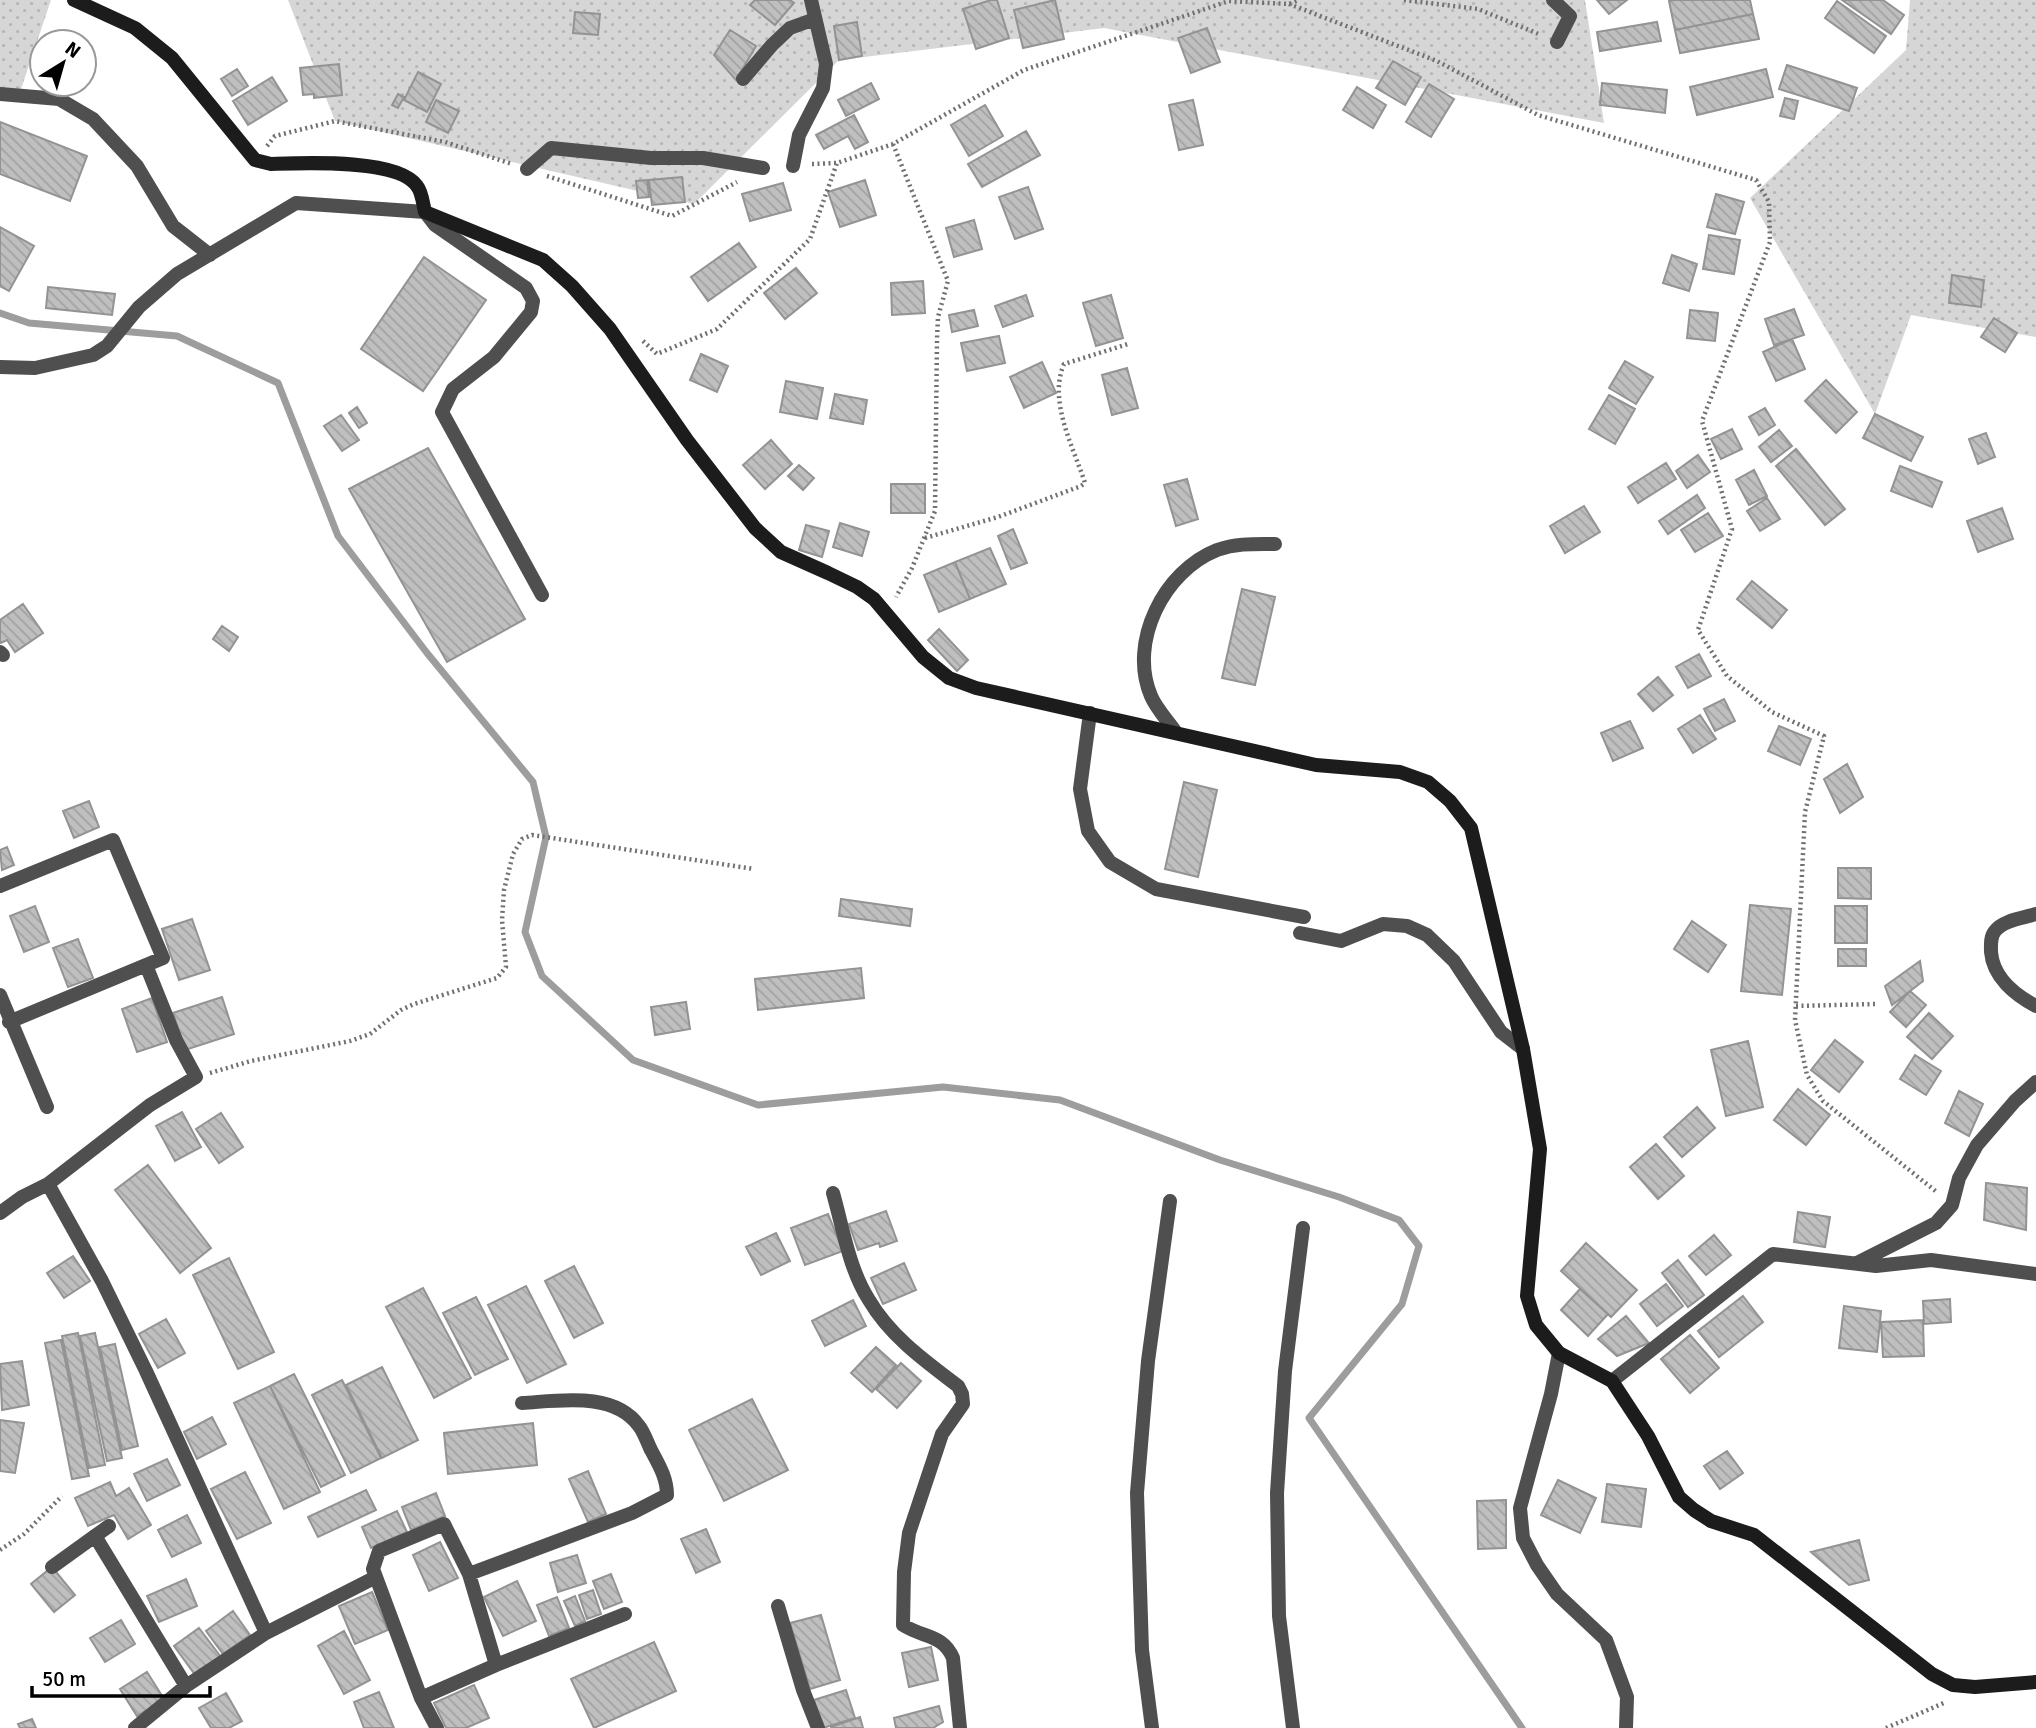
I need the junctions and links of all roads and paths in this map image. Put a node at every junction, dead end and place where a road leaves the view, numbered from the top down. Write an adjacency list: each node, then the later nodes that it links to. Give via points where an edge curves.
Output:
1 (74, 0): 12 (street, via 135,28 172,58)
2 (811, 0): 7 (street)
3 (1299, 0): 6 (path)
4 (1405, 0): 8 (path, via 1478,9)
5 (1553, 0): 8 (street, via 1570,16)
6 (1289, 4): 11 (path, via 1229,1 1024,70); 36 (path, via 1437,61 1538,115 1756,180 1769,202 1770,242 1702,421 1732,529 1698,630 1727,676 1772,712 1824,736 1805,812)
7 (815, 19): 9 (street, via 790,28); 14 (street, via 826,64 823,88 799,135)
8 (1557, 42)
9 (743, 79)
10 (0, 94): 18 (street, via 59,99 93,119 136,166 173,226)
11 (893, 144): 13 (path); 22 (path, via 948,281 938,317 935,511)
12 (255, 160): 16 (path, via 275,136 335,121 445,142); 17 (street, via 370,166 399,172 417,186)
13 (837, 163): 14 (path); 19 (path, via 810,239 717,329 657,354 637,334)
14 (793, 166)
15 (763, 168): 16 (street, via 703,158 551,148); 16 (path, via 672,216)
16 (527, 169)
17 (425, 212): 18 (street, via 296,203); 19 (street, via 543,260); 24 (street, via 435,225 526,288 533,301 531,312 494,357 453,389 442,412)
18 (210, 255): 21 (street, via 177,274 93,355 35,368)
19 (610, 329): 25 (street, via 755,528 781,552 857,587)
20 (1128, 344): 22 (path, via 1064,364 1059,375 1059,408 1085,483 998,517)
21 (0, 367)
22 (924, 538): 25 (path)
23 (1275, 544): 27 (street, via 1240,544 1215,551 1189,567 1166,590 1151,622 1143,663 1151,697)
24 (542, 594)
25 (886, 613): 26 (street, via 923,657 949,678)
26 (1090, 713): 27 (street); 31 (street, via 1080,789 1088,831 1110,862 1156,889)
27 (1175, 731): 39 (street, via 1317,765 1400,772 1428,782 1450,801 1471,828)
28 (754, 869): 40 (path, via 532,835 522,839 513,854 504,890 506,967 497,978 414,1004 370,1034 350,1041)
29 (0, 886): 33 (street, via 113,841 163,958)
30 (2036, 914): 37 (street, via 2002,925 1993,932 1990,944 2000,977)
31 (1304, 917)
32 (1300, 933): 39 (street, via 1341,941 1383,924 1407,926 1427,935 1454,961 1501,1032)
33 (146, 965): 38 (street); 40 (street)
34 (0, 995): 38 (street)
35 (1876, 1004): 36 (path)
36 (1796, 1006): 46 (path, via 1807,1075 1823,1101)
37 (2036, 1006)
38 (9, 1022): 42 (street)
39 (1523, 1049): 51 (street, via 1540,1149 1527,1297 1536,1325)
40 (196, 1077): 43 (street, via 150,1105)
41 (2036, 1082): 46 (street, via 1977,1144 1959,1178)
42 (47, 1107)
43 (48, 1184): 47 (street); 63 (street, via 146,1371)
44 (833, 1193): 72 (street, via 853,1267 868,1299 916,1355 958,1386 962,1394 963,1404 942,1434 909,1532 902,1616 903,1625 943,1641 949,1648)
45 (1170, 1201): 73 (street, via 1137,1493 1142,1650)
46 (1952, 1205): 49 (street, via 1936,1223)
47 (0, 1213)
48 (1303, 1228): 74 (street, via 1285,1371 1277,1493 1279,1616)
49 (1857, 1264): 50 (street, via 1931,1260); 52 (street, via 1773,1254)
50 (2036, 1274)
51 (1559, 1353): 52 (street); 75 (street, via 1520,1508 1523,1538 1557,1594 1606,1640 1627,1697)
52 (1612, 1381): 67 (street, via 1648,1436 1679,1497 1693,1510 1754,1535 1932,1674 1953,1685)
53 (522, 1403): 59 (street, via 579,1400 609,1405 627,1414 639,1426 667,1481 667,1495 632,1513)
54 (62, 1496): 57 (path, via 24,1534)
55 (109, 1526): 56 (street)
56 (95, 1536): 58 (street); 66 (street)
57 (0, 1549)
58 (52, 1567)
59 (469, 1574): 60 (street, via 444,1524 379,1551 373,1569); 64 (street)
60 (376, 1577): 63 (street); 68 (street)
61 (778, 1606): 71 (street)
62 (625, 1614): 64 (street)
63 (266, 1633): 66 (street)
64 (496, 1665): 68 (street)
65 (2036, 1682): 67 (street)
66 (186, 1686): 69 (street)
67 (1975, 1687): 76 (path)
68 (421, 1698): 70 (street)
69 (135, 1728)
70 (437, 1728)
71 (818, 1728)
72 (960, 1728)
73 (1152, 1728)
74 (1293, 1728)
75 (1626, 1728)
76 (1886, 1728)

